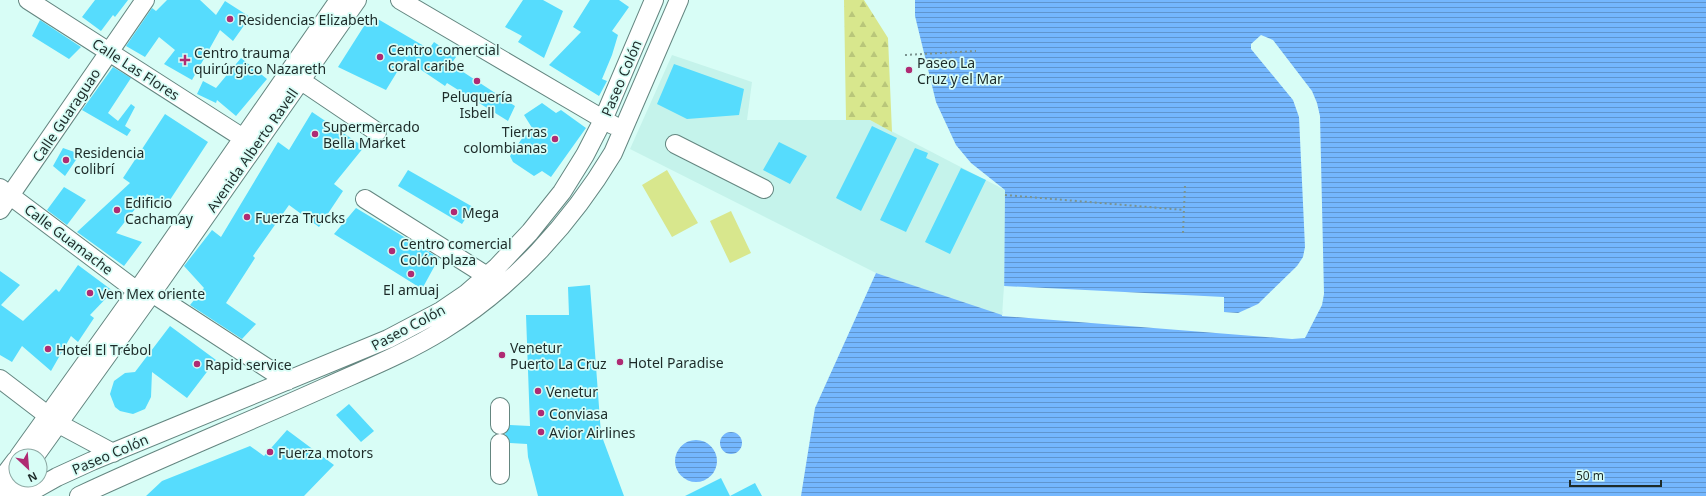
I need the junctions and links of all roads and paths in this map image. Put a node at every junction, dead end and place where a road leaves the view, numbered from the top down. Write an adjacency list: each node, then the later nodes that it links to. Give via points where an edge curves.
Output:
1 (28, 0): 8 (street, Calle Las Flores)
2 (145, 0): 8 (street, Calle Guaraguao)
3 (357, 0): 11 (street, Avenida Alberto Ravell)
4 (400, 0): 12 (street)
5 (654, 0): 12 (street, Paseo Colón)
6 (679, 0): 13 (street, Paseo Colón)
7 (330, 3): 15 (street, Avenida Alberto Ravell)
8 (110, 51): 15 (street, Calle Las Flores); 19 (street, Calle Guaraguao)
9 (976, 51): 10 (path)
10 (905, 55)
11 (300, 80): 14 (street); 15 (street, Avenida Alberto Ravell)
12 (603, 120): 13 (street); 25 (street, Paseo Colón, via 562,192 530,232)
13 (623, 129): 27 (street, Paseo Colón, via 606,164 571,215 550,240 509,280)
14 (377, 132)
15 (249, 142): 26 (street, Avenida Alberto Ravell)
16 (675, 144): 18 (street)
17 (1185, 185): 23 (path)
18 (764, 189)
19 (5, 192): 22 (street, Calle Guaraguao); 26 (street, Calle Guamache)
20 (1005, 195): 23 (path)
21 (365, 199): 25 (street)
22 (0, 210)
23 (1184, 210): 24 (path)
24 (1183, 233)
25 (487, 276): 27 (street, Paseo Colón)
26 (145, 292): 29 (street, Calle Guamache); 31 (street, Avenida Alberto Ravell)
27 (468, 302): 29 (street, Paseo Colón, via 441,311 394,336); 41 (street, Paseo Colón, via 445,329 390,358)
28 (0, 379): 31 (street)
29 (287, 381): 36 (street, Paseo Colón)
30 (500, 407): 32 (street)
31 (54, 420): 34 (street, Avenida Alberto Ravell); 35 (street, Avenida Alberto Ravell); 36 (street)
32 (500, 425)
33 (500, 443): 38 (street)
34 (27, 448)
35 (39, 448)
36 (113, 453): 40 (street, Paseo Colón, via 58,476)
37 (8, 470): 39 (street)
38 (500, 475)
39 (0, 481)
40 (24, 496)
41 (79, 496)

